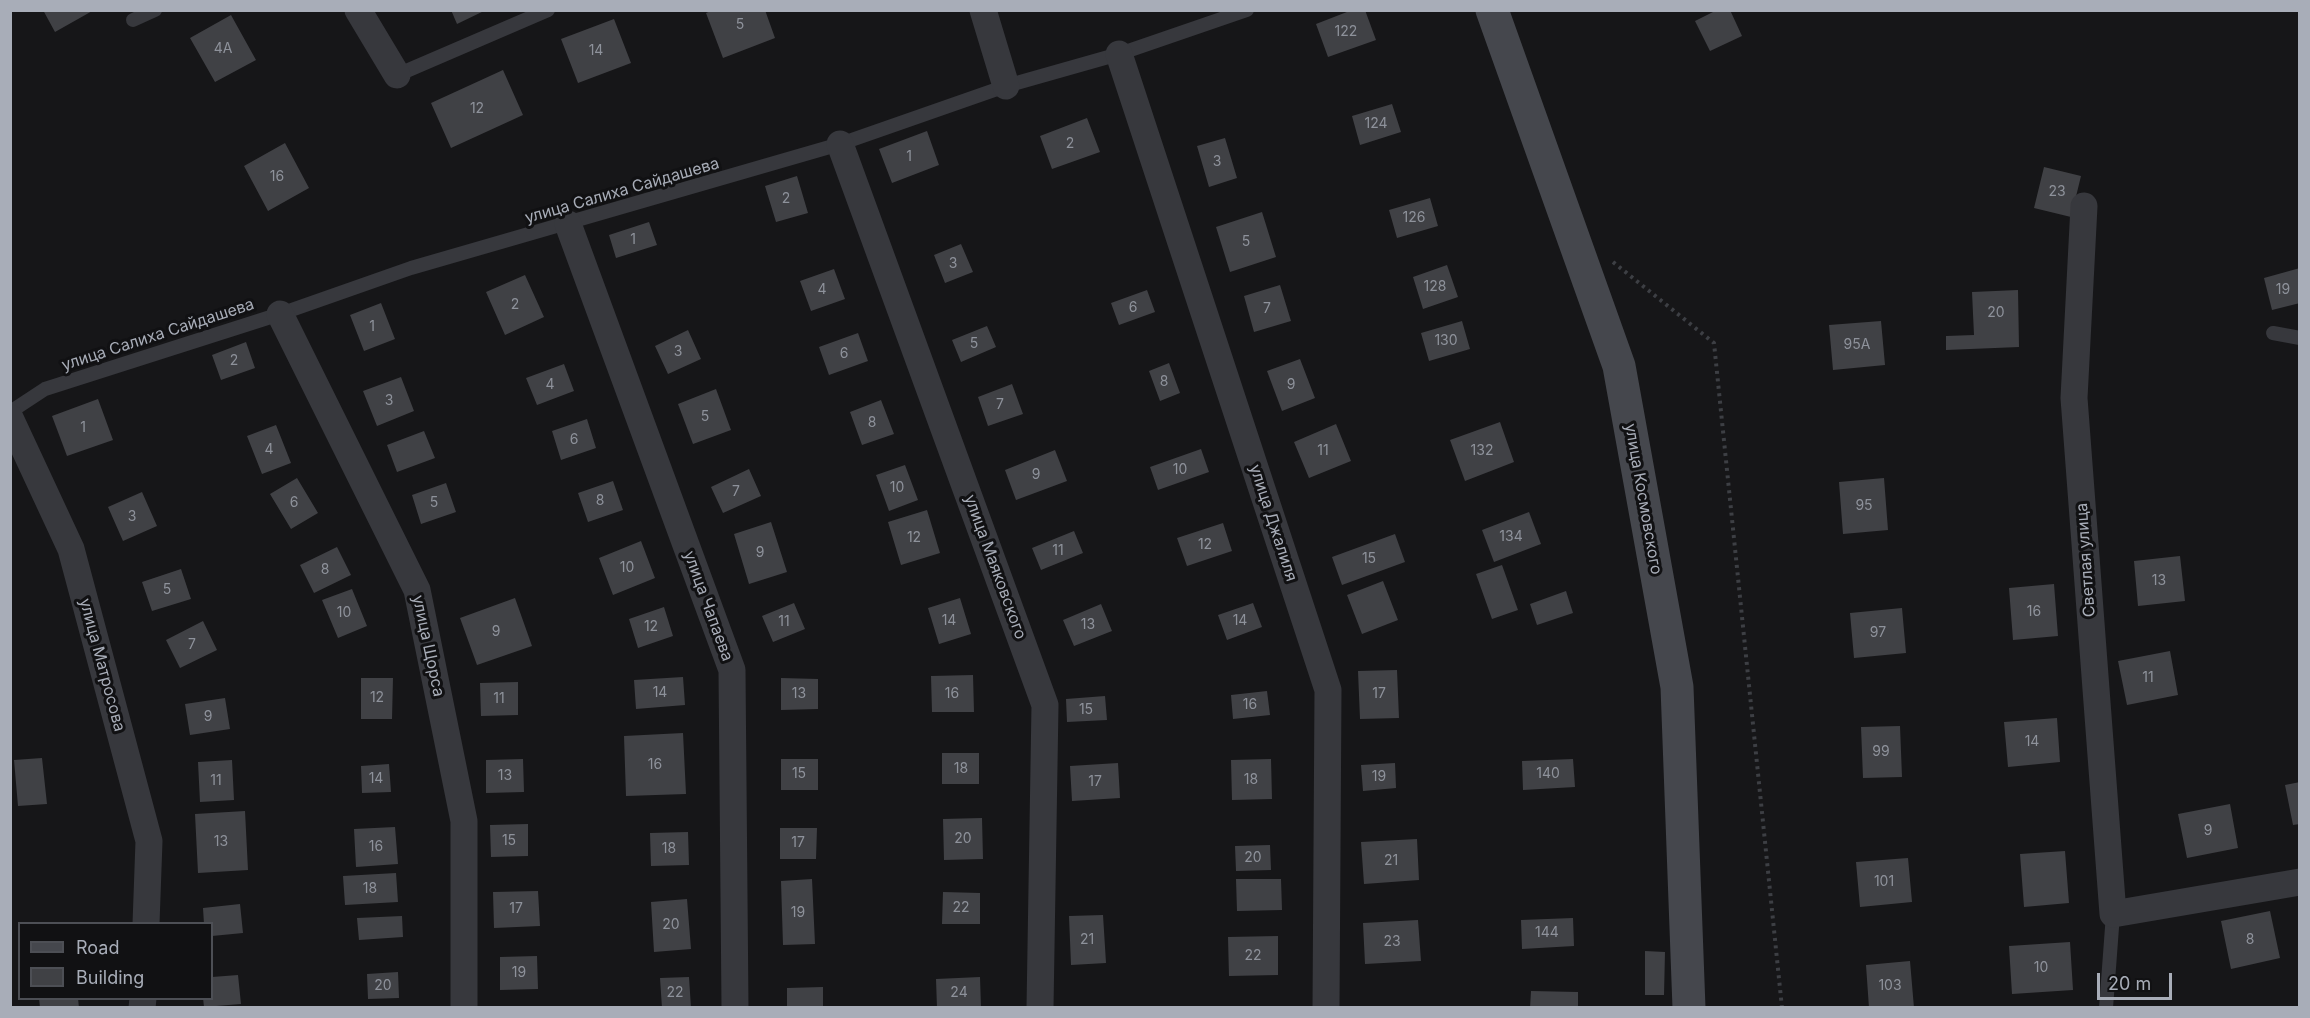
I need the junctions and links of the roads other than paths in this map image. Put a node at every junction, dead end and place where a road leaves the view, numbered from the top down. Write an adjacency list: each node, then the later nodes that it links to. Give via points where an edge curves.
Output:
1 (155, 10): 7 (lane)
2 (358, 10): 9 (street)
3 (548, 10): 9 (lane)
4 (983, 10): 10 (street)
5 (1247, 10): 8 (lane, улица Салиха Сайдашева)
6 (1492, 10): 26 (main road, улица Космовского, via 1619,366 1677,687)
7 (133, 20)
8 (1119, 54): 10 (lane, улица Салиха Сайдашева); 25 (street, улица Джалиля, via 1328,690)
9 (398, 75)
10 (1005, 86): 11 (lane, улица Салиха Сайдашева)
11 (840, 144): 13 (lane, улица Салиха Сайдашева); 24 (street, улица Маяковского, via 1046,705)
12 (2084, 206): 20 (street, Светлая улица, via 2074,398)
13 (568, 224): 14 (lane, улица Салиха Сайдашева, via 411,268); 23 (street, улица Чапаева, via 732,670)
14 (280, 314): 17 (lane, улица Салиха Сайдашева, via 45,388); 22 (street, улица Щорса, via 417,590 464,821)
15 (2273, 333): 16 (lane)
16 (2300, 338)
17 (10, 412)
18 (10, 418): 21 (street, улица Матросова, via 71,549 149,841)
19 (2300, 882): 20 (street)
20 (2113, 914): 27 (lane)
21 (146, 922)
22 (464, 1008)
23 (735, 1008)
24 (1040, 1008)
25 (1326, 1008)
26 (1689, 1008)
27 (2106, 1008)

